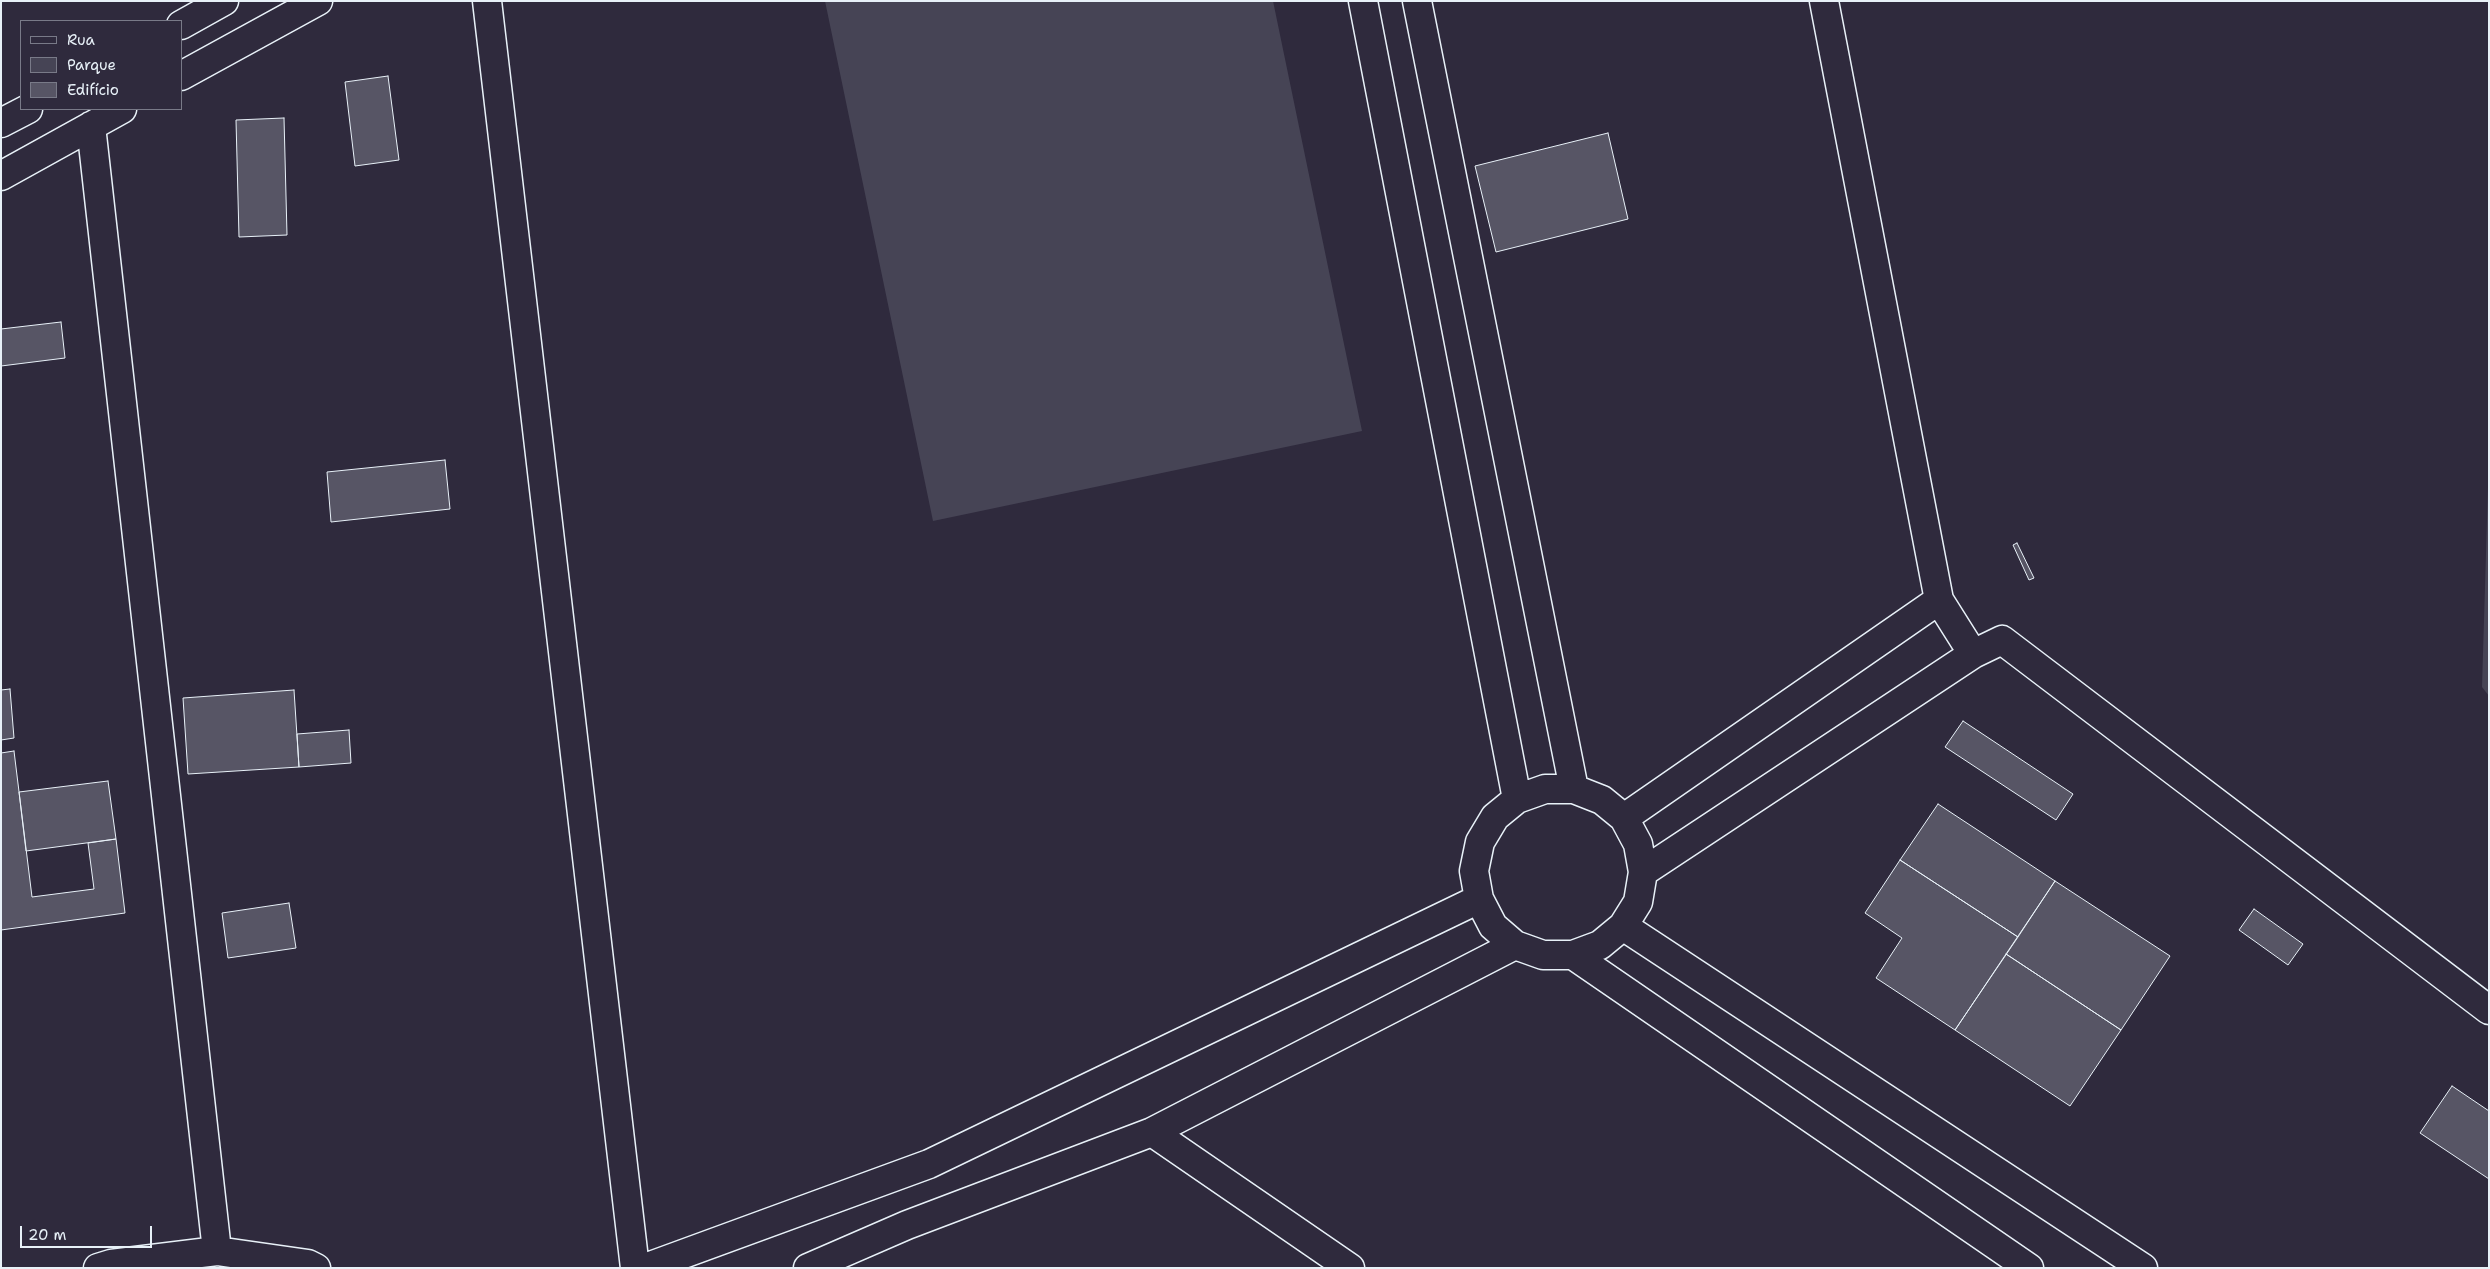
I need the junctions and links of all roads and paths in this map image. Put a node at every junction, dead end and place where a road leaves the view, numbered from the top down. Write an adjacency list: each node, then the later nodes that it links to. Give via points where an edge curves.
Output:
1 (224, 1): 7 (street)
2 (318, 1): 8 (street)
3 (487, 1): 29 (street)
4 (1363, 1): 17 (street)
5 (1417, 1): 16 (street)
6 (1824, 1): 14 (street)
7 (182, 24)
8 (182, 75)
9 (26, 110): 11 (street)
10 (120, 110): 12 (street)
11 (1, 123)
12 (91, 126): 13 (street); 26 (street)
13 (1, 176)
14 (1939, 600): 15 (street); 18 (street)
15 (1973, 654): 19 (street); 24 (street, via 2002,640)
16 (1574, 789): 17 (street, via 1545,789); 18 (street, via 1602,800)
17 (1517, 798): 20 (street, via 1495,817 1480,842 1474,871)
18 (1624, 818): 19 (street, via 1638,844)
19 (1643, 872): 21 (street, via 1638,902)
20 (1479, 899): 22 (street, via 1493,926); 30 (street, via 929,1164)
21 (1623, 926): 23 (street, via 1600,945); 34 (street)
22 (1515, 944): 23 (street, via 1543,955); 25 (street)
23 (1573, 955): 33 (street)
24 (2489, 1010)
25 (1152, 1132): 31 (street, via 907,1225); 32 (street)
26 (217, 1251): 27 (street); 28 (street, via 308,1264)
27 (98, 1268)
28 (316, 1268)
29 (635, 1268)
30 (645, 1268)
31 (808, 1268)
32 (1350, 1268)
33 (2029, 1268)
34 (2143, 1268)

